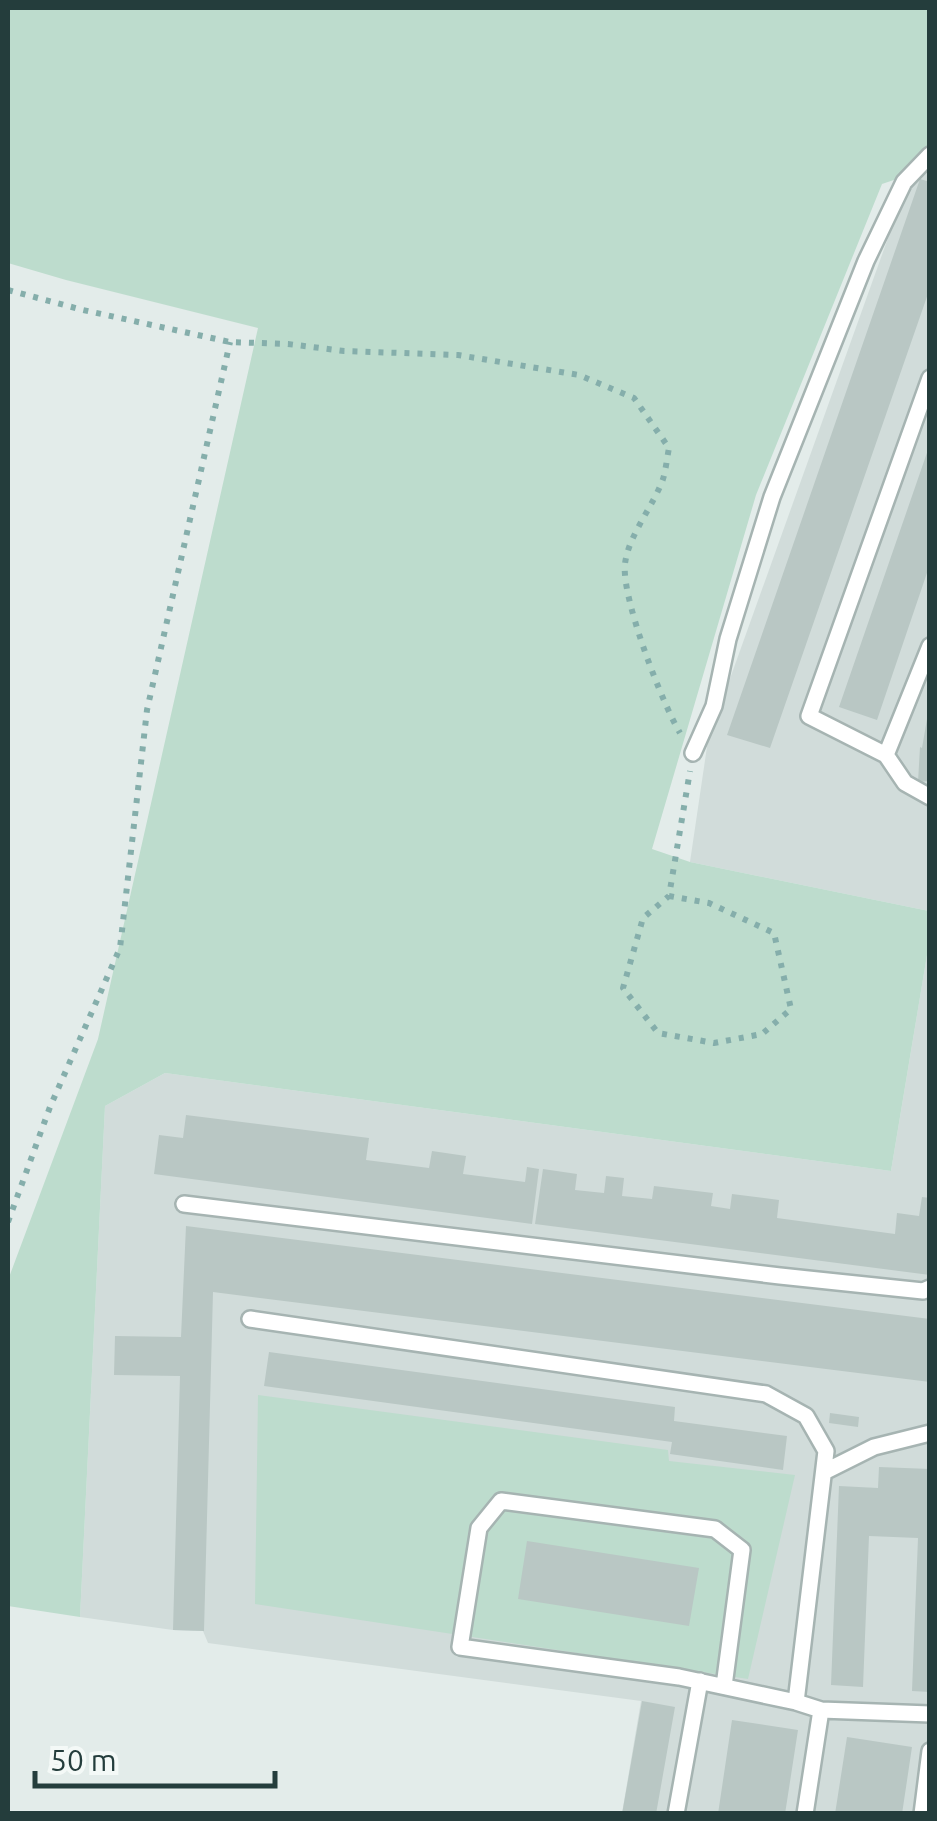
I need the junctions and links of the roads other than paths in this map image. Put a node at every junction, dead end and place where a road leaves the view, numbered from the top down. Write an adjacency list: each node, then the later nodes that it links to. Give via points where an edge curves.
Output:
1 (930, 155): 4 (lane, via 904,182 866,261 772,496 714,706)
2 (930, 378): 5 (lane, via 809,716)
3 (930, 646): 5 (lane)
4 (693, 752)
5 (886, 755): 6 (lane, via 905,783)
6 (930, 797)
7 (184, 1204): 8 (lane)
8 (930, 1288)
9 (250, 1320): 11 (lane, via 766,1394 806,1416 826,1451)
10 (930, 1433): 11 (lane, via 874,1446)
11 (824, 1472): 14 (lane)
12 (700, 1681): 13 (lane); 13 (lane, via 460,1647 479,1528 502,1501 715,1529 742,1550); 18 (lane)
13 (724, 1686): 14 (lane)
14 (796, 1702): 15 (lane)
15 (822, 1710): 16 (lane); 19 (lane)
16 (930, 1714)
17 (930, 1751): 20 (lane)
18 (676, 1814)
19 (805, 1814)
20 (922, 1814)

